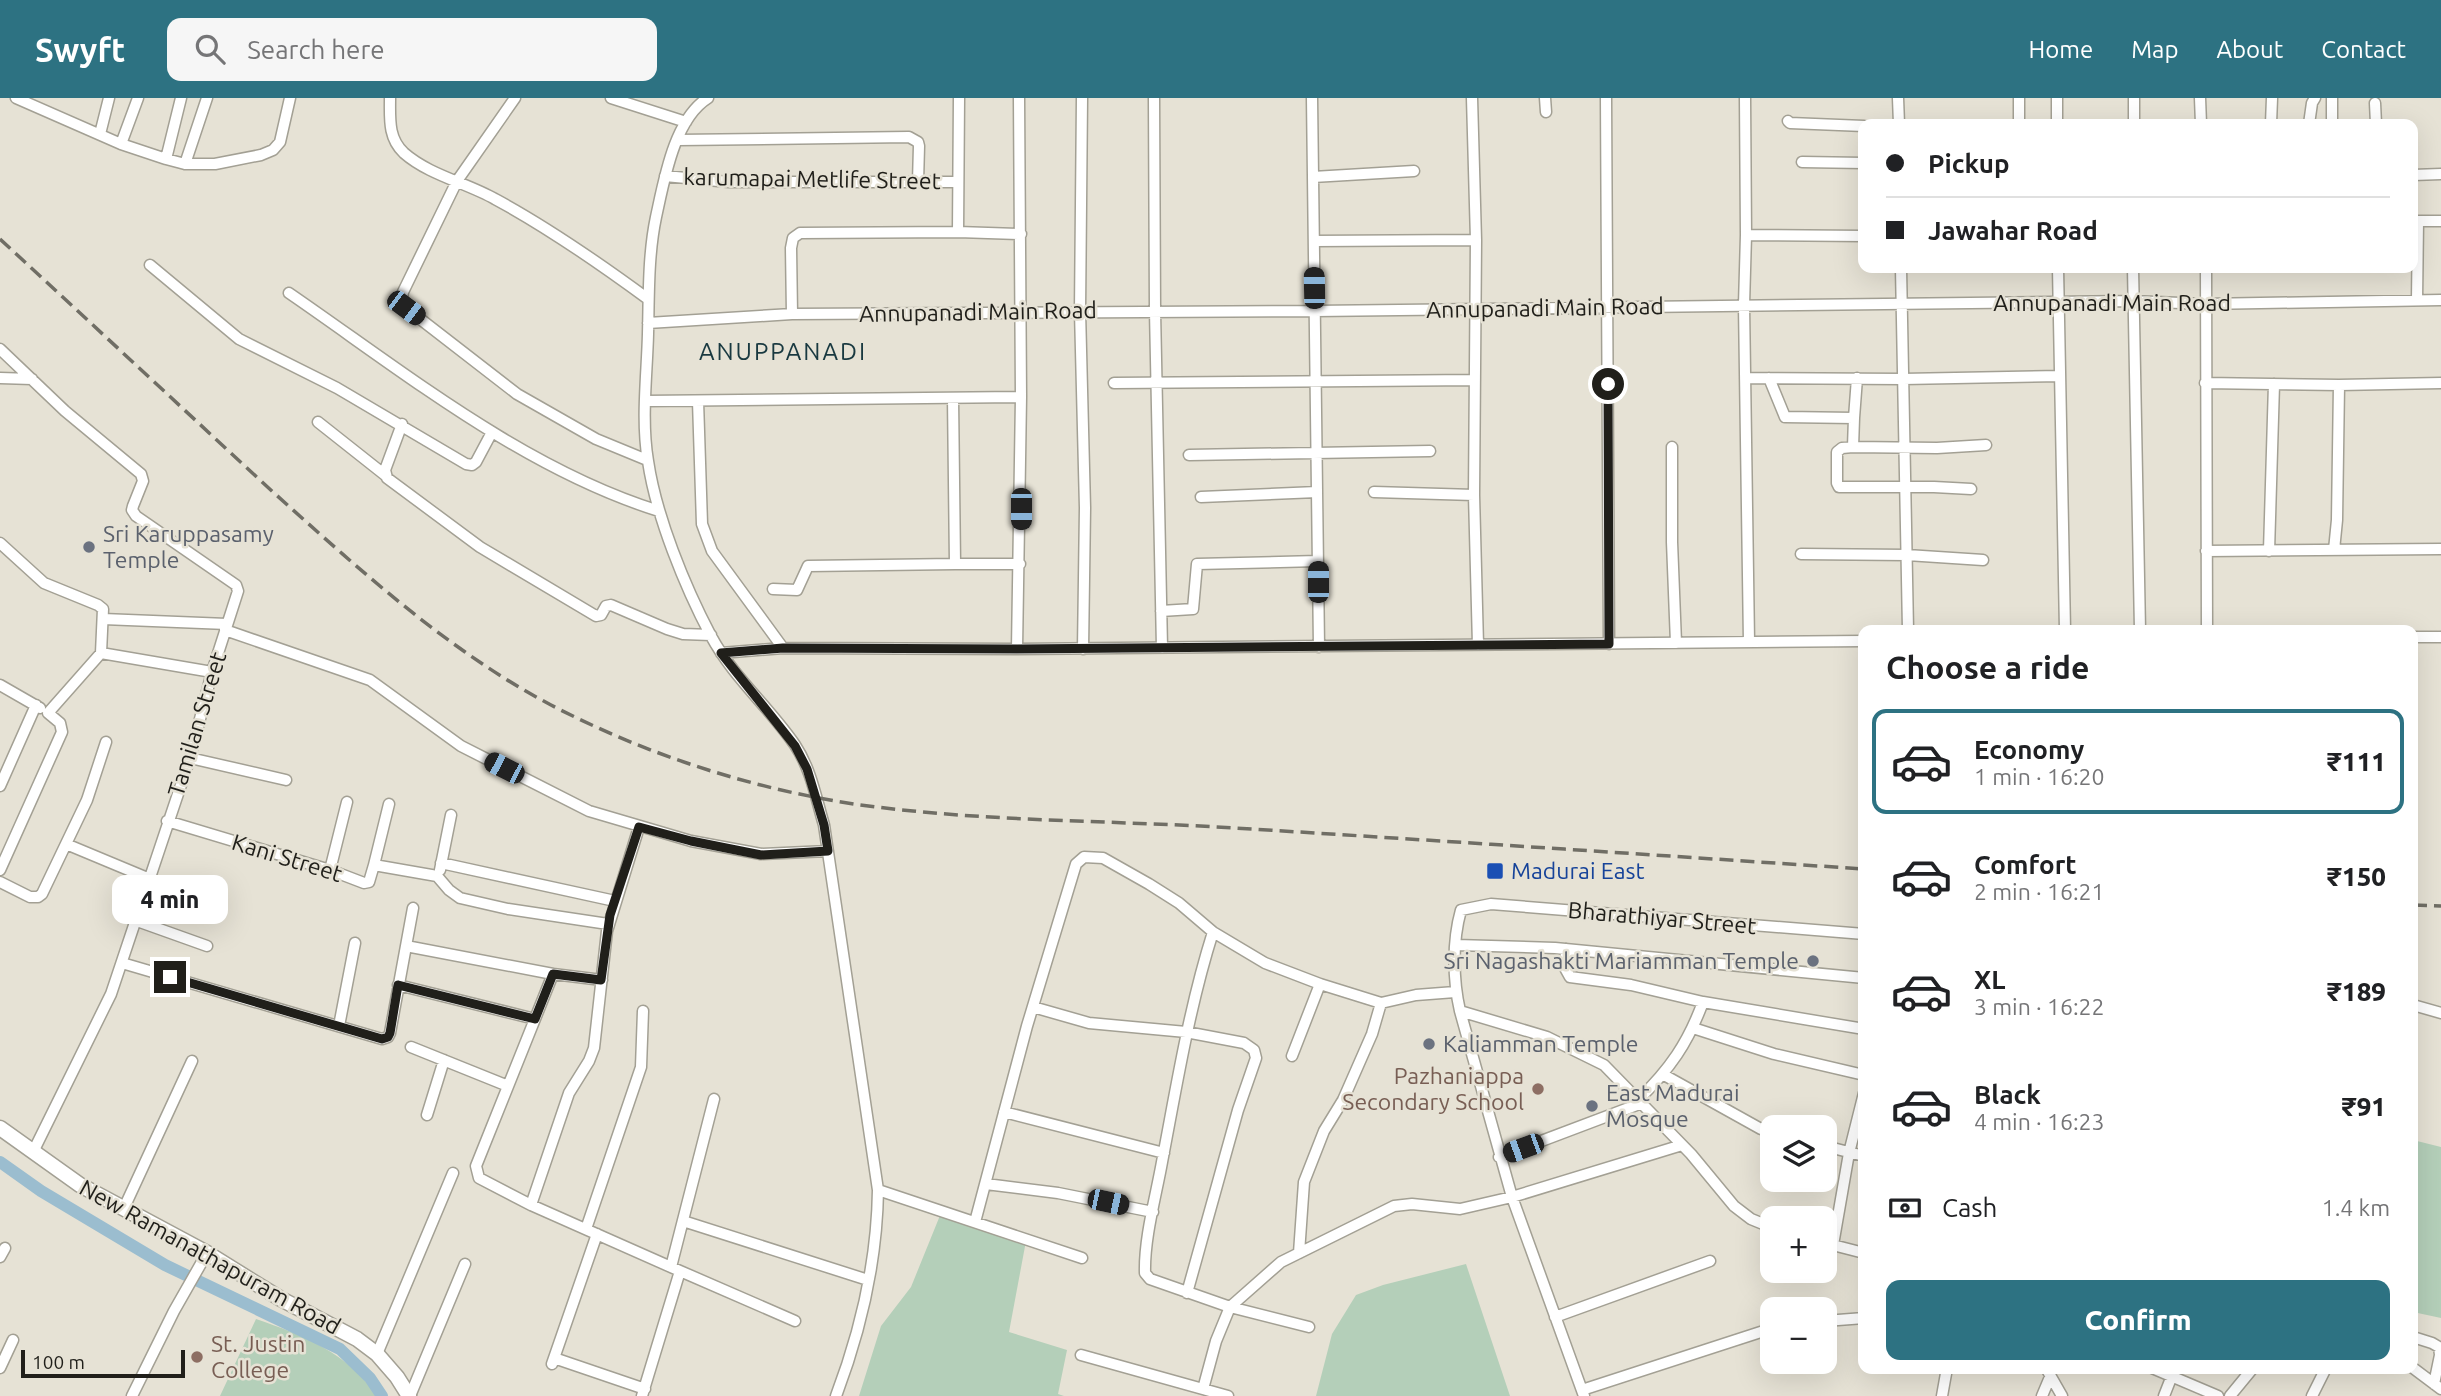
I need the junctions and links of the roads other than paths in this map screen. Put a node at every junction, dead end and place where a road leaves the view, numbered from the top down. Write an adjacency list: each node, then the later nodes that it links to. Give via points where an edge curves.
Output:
1 (16, 98): 30 (street)
2 (50, 98): 30 (street)
3 (109, 98): 44 (street)
4 (138, 98): 46 (street)
5 (181, 98): 47 (street)
6 (207, 98): 50 (street)
7 (290, 98): 50 (street, via 280,142 273,150 215,164)
8 (390, 98): 56 (street, via 390,131 395,142 419,163)
9 (515, 98): 56 (street)
10 (611, 98): 42 (street)
11 (708, 98): 42 (street)
12 (958, 98): 58 (street, karumapai Metlife Street)
13 (1019, 98): 62 (street)
14 (1082, 98): 87 (street)
15 (1154, 98): 84 (street)
16 (1312, 98): 55 (street)
17 (1472, 98): 65 (street)
18 (1545, 98): 31 (street)
19 (1606, 98): 82 (street)
20 (1745, 98): 63 (street)
21 (1898, 98): 32 (street)
22 (2019, 98): 33 (street)
23 (2057, 98): 34 (street)
24 (2134, 98): 35 (street)
25 (2200, 98): 36 (street)
26 (2272, 98): 37 (street)
27 (2315, 98): 38 (street)
28 (2332, 98): 39 (street)
29 (2375, 103): 40 (street)
30 (46, 111): 44 (street)
31 (1546, 111)
32 (1899, 119)
33 (2019, 119)
34 (2057, 119)
35 (2134, 119)
36 (2201, 119)
37 (2271, 119)
38 (2310, 119)
39 (2332, 119)
40 (2376, 119)
41 (1788, 121): 43 (street)
42 (686, 122): 45 (street)
43 (1858, 126)
44 (100, 134): 46 (street)
45 (678, 140): 54 (street); 57 (street, via 909,137 919,146)
46 (121, 144): 47 (street)
47 (166, 159): 50 (street)
48 (1802, 162): 49 (street)
49 (1858, 163)
50 (185, 164)
51 (1414, 172): 55 (street)
52 (2441, 174): 53 (street)
53 (2418, 175)
54 (665, 176): 57 (street, karumapai Metlife Street, via 729,182); 74 (street, via 652,237)
55 (1313, 177): 66 (street)
56 (457, 181): 74 (street, via 573,244); 121 (street, via 403,292 406,308 517,394 597,439)
57 (918, 182): 58 (street, karumapai Metlife Street)
58 (958, 182): 61 (street, karumapai Metlife Street)
59 (2418, 221): 60 (street)
60 (2441, 221)
61 (958, 232): 62 (street); 88 (street, via 800,233 791,248)
62 (1021, 234): 86 (street)
63 (1746, 236): 64 (street); 81 (street)
64 (1858, 236)
65 (1476, 240): 66 (street); 83 (street)
66 (1314, 241): 85 (street)
67 (150, 265): 112 (street, via 239,339)
68 (1900, 273): 79 (street)
69 (2058, 273): 78 (street)
70 (2133, 273): 77 (street)
71 (2206, 273): 80 (street)
72 (2417, 273): 75 (street)
73 (289, 293): 113 (street)
74 (648, 299): 89 (street)
75 (2417, 300): 76 (street, Annupanadi Main Road); 80 (street, Annupanadi Main Road)
76 (2441, 300)
77 (2132, 301): 78 (street, Annupanadi Main Road); 80 (street, Annupanadi Main Road); 146 (street)
78 (2058, 302): 79 (street, Annupanadi Main Road); 91 (street)
79 (1901, 303): 81 (street, Annupanadi Main Road); 97 (street)
80 (2206, 304): 102 (street)
81 (1744, 305): 82 (street, Annupanadi Main Road); 93 (street)
82 (1608, 306): 83 (street, Annupanadi Main Road); 155 (street)
83 (1476, 309): 85 (street, Annupanadi Main Road); 98 (street)
84 (1155, 311): 85 (street, Annupanadi Main Road); 87 (street, Annupanadi Main Road); 99 (street)
85 (1315, 311): 100 (street)
86 (1020, 312): 87 (street, Annupanadi Main Road); 88 (street, Annupanadi Main Road); 106 (street)
87 (1080, 312): 161 (street)
88 (792, 314): 89 (street, Annupanadi Main Road)
89 (648, 323): 108 (street)
90 (0, 349): 96 (street)
91 (2060, 376): 97 (street); 145 (street)
92 (0, 378): 96 (street)
93 (1745, 378): 94 (street); 153 (street)
94 (1769, 378): 95 (street); 110 (street, via 1785,417)
95 (1857, 378): 97 (street); 110 (street)
96 (32, 379): 148 (street, via 141,474 132,506 136,516 236,584 237,597)
97 (1903, 379): 117 (street)
98 (1475, 380): 100 (street); 127 (street)
99 (1156, 382): 100 (street); 101 (street); 142 (street)
100 (1315, 382): 119 (street)
101 (1114, 383)
102 (2205, 383): 104 (street); 133 (street)
103 (2441, 383): 105 (street)
104 (2274, 384): 105 (street); 134 (street)
105 (2339, 385): 132 (street)
106 (1021, 397): 107 (street); 140 (street)
107 (953, 398): 109 (street); 139 (street)
108 (646, 401): 109 (street); 121 (street)
109 (698, 401): 158 (street, via 705,537)
110 (1854, 418): 116 (street)
111 (318, 422): 122 (street)
112 (402, 424): 113 (street, via 472,465); 122 (street)
113 (492, 432): 129 (street, via 591,484)
114 (1986, 445): 117 (street)
115 (1672, 447): 154 (street)
116 (1853, 447): 117 (street); 123 (street, via 1838,452 1839,487)
117 (1904, 447): 123 (street)
118 (1430, 451): 119 (street)
119 (1317, 455): 120 (street); 125 (street)
120 (1189, 456)
121 (647, 460): 129 (street)
122 (385, 475): 149 (street, via 480,547 596,615 611,605 683,634)
123 (1905, 487): 124 (street); 136 (street)
124 (1971, 489)
125 (1317, 492): 128 (street); 138 (street)
126 (1374, 492): 127 (street)
127 (1474, 495): 156 (street)
128 (1201, 496)
129 (659, 511): 149 (street)
130 (0, 543): 143 (street, via 44,583 98,605)
131 (2441, 549): 132 (street)
132 (2333, 550): 134 (street)
133 (2206, 551): 134 (street); 147 (street)
134 (2269, 551)
135 (1801, 554): 136 (street)
136 (1907, 555): 137 (street); 144 (street)
137 (1983, 560)
138 (1318, 561): 142 (street, via 1197,564 1193,609); 157 (street)
139 (955, 564): 140 (street); 141 (street, via 813,566 806,569 797,590)
140 (1020, 564): 160 (street)
141 (773, 589)
142 (1161, 611): 159 (street)
143 (103, 619): 148 (street); 162 (street)
144 (1908, 625)
145 (2064, 625)
146 (2140, 625)
147 (2207, 625)
148 (226, 627): 164 (street, Tamilan Street); 176 (street, Tamilan Street, via 370,680 461,746 589,811)
149 (710, 635): 163 (street)
150 (2418, 637): 151 (street)
151 (2441, 638)
152 (1858, 641): 153 (street)
153 (1749, 642): 154 (street)
154 (1676, 643): 155 (street)
155 (1609, 644): 156 (street)
156 (1478, 645): 157 (street)
157 (1319, 646): 159 (street)
158 (783, 648): 160 (street); 163 (street)
159 (1161, 648): 161 (street)
160 (1017, 649): 161 (street)
161 (1083, 649)
162 (101, 653): 164 (street); 167 (street)
163 (721, 653): 178 (street, via 795,746 807,769)
164 (212, 672): 169 (street, Tamilan Street)
165 (0, 685): 166 (street)
166 (36, 705): 167 (street); 171 (street)
167 (48, 713): 179 (street, via 60,723 62,732)
168 (106, 742): 177 (street)
169 (190, 758): 170 (street); 175 (street, Tamilan Street)
170 (286, 780)
171 (0, 786)
172 (347, 802): 182 (street)
173 (389, 804): 181 (street)
174 (451, 815): 180 (street)
175 (167, 821): 182 (street, Kani Street); 184 (street, Tamilan Street)
176 (639, 827): 178 (street, Tamilan Street, via 761,855); 186 (street)
177 (66, 844): 184 (street); 185 (street, via 38,897)
178 (828, 851): 239 (street)
179 (2, 863)
180 (441, 863): 183 (street); 186 (street)
181 (374, 865): 182 (street, Kani Street, via 369,882 364,883); 183 (street, Kani Street)
182 (330, 870)
183 (437, 876): 189 (street, via 460,898)
184 (150, 879): 188 (street, Tamilan Street)
185 (0, 882)
186 (615, 901): 189 (street)
187 (413, 908): 195 (street)
188 (137, 921): 194 (street); 197 (street, Tamilan Street)
189 (608, 924): 200 (street)
190 (1213, 932): 201 (street, via 1265,963); 207 (street, via 1149,884 1103,858 1084,857 1076,864); 215 (street)
191 (1858, 934): 193 (street, Bharathiyar Street, via 1491,904 1461,910)
192 (355, 943): 212 (street)
193 (1456, 945): 196 (street); 203 (street)
194 (207, 946)
195 (406, 946): 198 (street); 202 (street)
196 (1566, 949): 199 (street); 204 (street, via 1564,968 1570,976)
197 (122, 963): 212 (street); 232 (street, Tamilan Street)
198 (553, 974): 200 (street); 211 (street)
199 (1858, 977)
200 (601, 980): 241 (street, via 594,1048 569,1093)
201 (1320, 984): 205 (street); 217 (street)
202 (398, 985): 211 (street); 212 (street, via 388,1037)
203 (1455, 992): 205 (street); 209 (street)
204 (1703, 1002): 213 (street); 214 (street)
205 (1381, 1003): 252 (street, via 1372,1034 1304,1182)
206 (2418, 1006): 210 (street)
207 (1033, 1007): 215 (street, via 1089,1023); 225 (street)
208 (643, 1010): 248 (street, via 641,1067)
209 (1460, 1012): 224 (street, via 1547,1037 1577,1051 1614,1073); 236 (street)
210 (2441, 1013)
211 (535, 1019): 222 (street)
212 (339, 1026)
213 (1693, 1028): 220 (street); 221 (street)
214 (1858, 1028)
215 (1186, 1032): 233 (street); 258 (street, via 1244,1043 1256,1058)
216 (411, 1047): 219 (street)
217 (1292, 1056)
218 (192, 1060): 242 (street)
219 (444, 1060): 222 (street); 226 (street)
220 (1858, 1074)
221 (1664, 1075): 224 (street); 229 (street)
222 (508, 1086): 241 (street, via 477,1175)
223 (715, 1098): 245 (street)
224 (1640, 1101): 230 (street); 236 (street)
225 (1004, 1112): 233 (street); 238 (street)
226 (427, 1115)
227 (1858, 1117): 234 (street)
228 (0, 1128): 232 (main road, New Ramanathapuram Road)
229 (1760, 1128)
230 (1682, 1145): 240 (street); 247 (street, via 1734,1206)
231 (1837, 1150): 234 (street)
232 (33, 1152): 242 (main road, New Ramanathapuram Road)
233 (1164, 1153): 244 (street)
234 (1849, 1153): 235 (street); 243 (street)
235 (1858, 1155)
236 (1499, 1157): 240 (street)
237 (453, 1173): 268 (street)
238 (986, 1184): 244 (street); 246 (street)
239 (878, 1190): 246 (street); 257 (street)
240 (1512, 1198): 252 (street, via 1460,1209 1394,1206); 260 (street)
241 (531, 1205): 248 (street)
242 (124, 1208): 251 (main road, New Ramanathapuram Road)
243 (1837, 1208)
244 (1153, 1212): 258 (street, via 1145,1273)
245 (683, 1221): 256 (street); 257 (street)
246 (975, 1222): 253 (street)
247 (1760, 1223)
248 (591, 1232): 256 (street); 281 (street, via 553,1361)
249 (1837, 1246): 250 (street)
250 (1858, 1251)
251 (207, 1253): 268 (main road, New Ramanathapuram Road); 283 (street)
252 (1299, 1253): 259 (street, via 1281,1262)
253 (1082, 1258)
254 (1710, 1261): 260 (street)
255 (465, 1264): 284 (street)
256 (676, 1269): 263 (street); 281 (street)
257 (868, 1280): 285 (street)
258 (1187, 1293): 259 (street)
259 (1230, 1307): 264 (street); 279 (street)
260 (1555, 1317): 282 (street)
261 (1858, 1318): 262 (street)
262 (1837, 1320)
263 (795, 1321)
264 (1309, 1327)
265 (1760, 1332): 282 (street)
266 (2418, 1339): 280 (street, via 2440,1350)
267 (13, 1340): 270 (street)
268 (377, 1354): 284 (main road, New Ramanathapuram Road)
269 (1081, 1354): 279 (street)
270 (0, 1368)
271 (2418, 1372): 280 (street)
272 (1946, 1374): 287 (street)
273 (2048, 1374): 288 (street)
274 (2049, 1374): 289 (street)
275 (2173, 1374): 290 (street)
276 (2175, 1374): 291 (street)
277 (2248, 1374): 292 (street)
278 (2323, 1374): 293 (street)
279 (1203, 1389): 286 (street)
280 (2437, 1389)
281 (643, 1392)
282 (1583, 1393)
283 (131, 1396)
284 (410, 1396)
285 (836, 1396)
286 (1228, 1396)
287 (1942, 1396)
288 (2042, 1396)
289 (2062, 1396)
290 (2164, 1396)
291 (2218, 1396)
292 (2230, 1396)
293 (2312, 1396)

